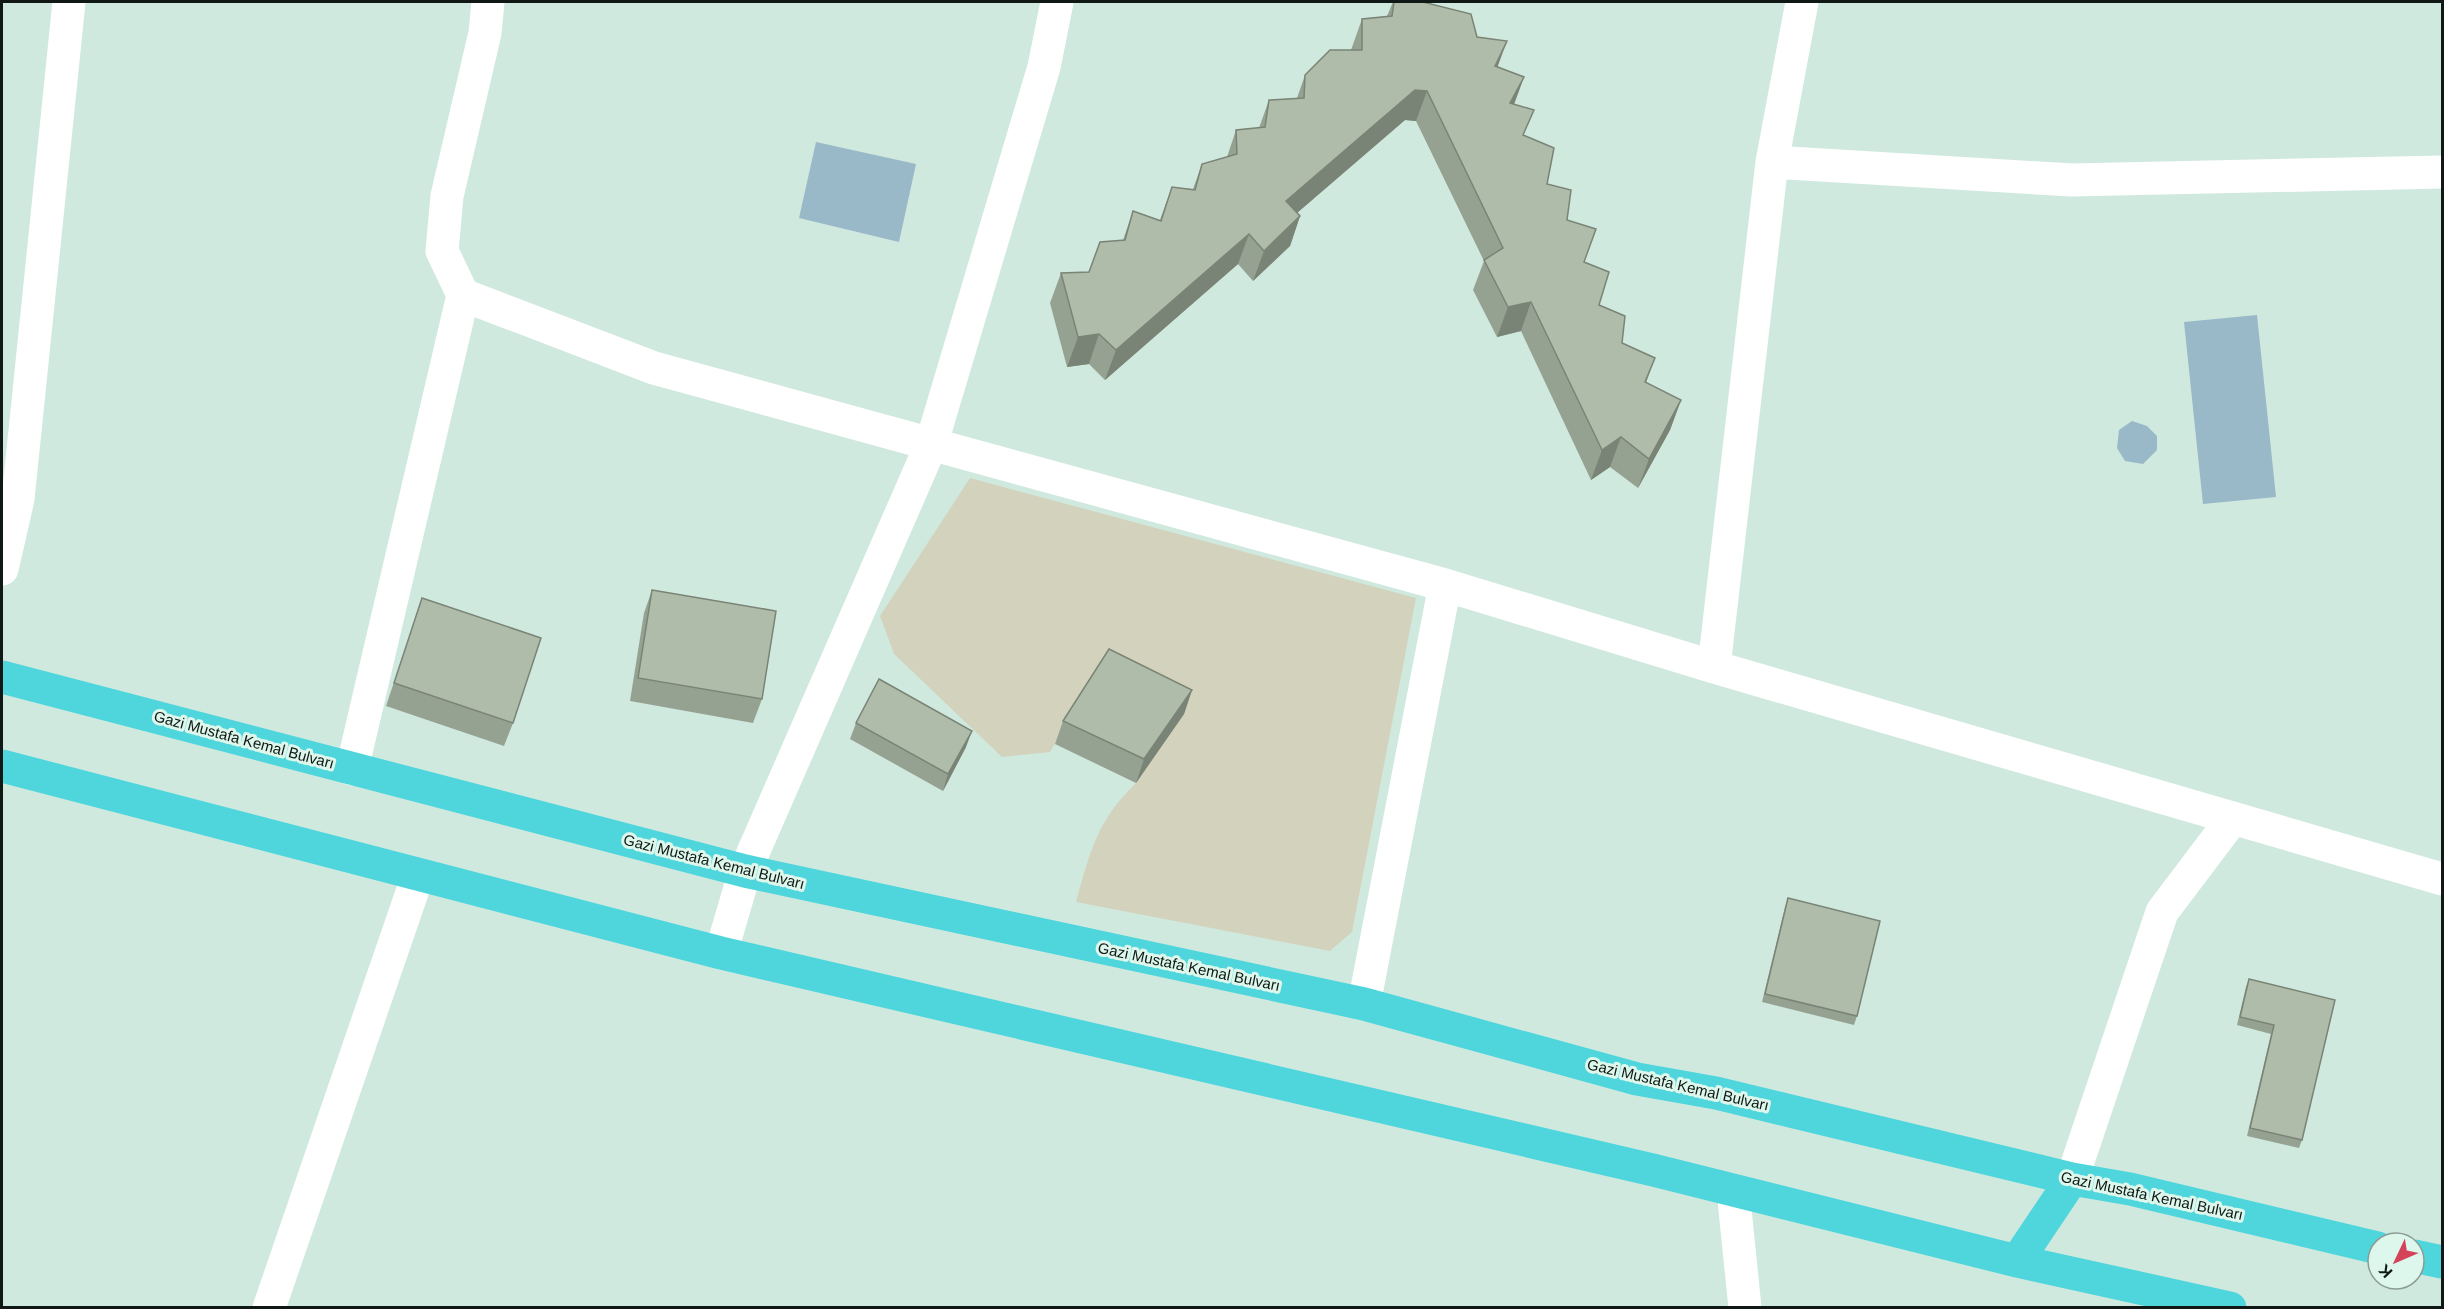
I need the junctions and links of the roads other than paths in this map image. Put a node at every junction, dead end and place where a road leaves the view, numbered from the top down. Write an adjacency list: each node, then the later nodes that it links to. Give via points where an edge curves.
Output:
1 (69, 2): 9 (street, via 18,499)
2 (488, 2): 7 (street, via 485,33 447,196 442,251)
3 (1057, 2): 8 (street, via 1044,67)
4 (1802, 2): 5 (street)
5 (1772, 162): 6 (street, via 2072,180); 11 (street)
6 (2442, 172)
7 (464, 295): 8 (street, via 654,368); 14 (street)
8 (931, 445): 10 (street); 16 (street)
9 (2, 569)
10 (1446, 585): 11 (street); 20 (street)
11 (1714, 668): 15 (street)
12 (2, 676): 14 (highway, Gazi Mustafa Kemal Bulvarı)
13 (2, 766): 17 (highway)
14 (352, 769): 16 (highway, Gazi Mustafa Kemal Bulvarı)
15 (2233, 818): 18 (street); 21 (street, via 2162,912)
16 (745, 871): 19 (street); 20 (highway, Gazi Mustafa Kemal Bulvarı)
17 (418, 875): 19 (highway); 27 (street)
18 (2442, 879)
19 (721, 953): 22 (highway)
20 (1364, 1004): 21 (highway, Gazi Mustafa Kemal Bulvarı, via 1637,1078 1727,1095)
21 (2072, 1179): 23 (highway, Gazi Mustafa Kemal Bulvarı); 25 (highway)
22 (1733, 1190): 25 (highway); 28 (street)
23 (2366, 1245)
24 (2426, 1259): 26 (highway)
25 (2017, 1261): 29 (highway)
26 (2442, 1262)
27 (269, 1308)
28 (1745, 1308)
29 (2230, 1308)

